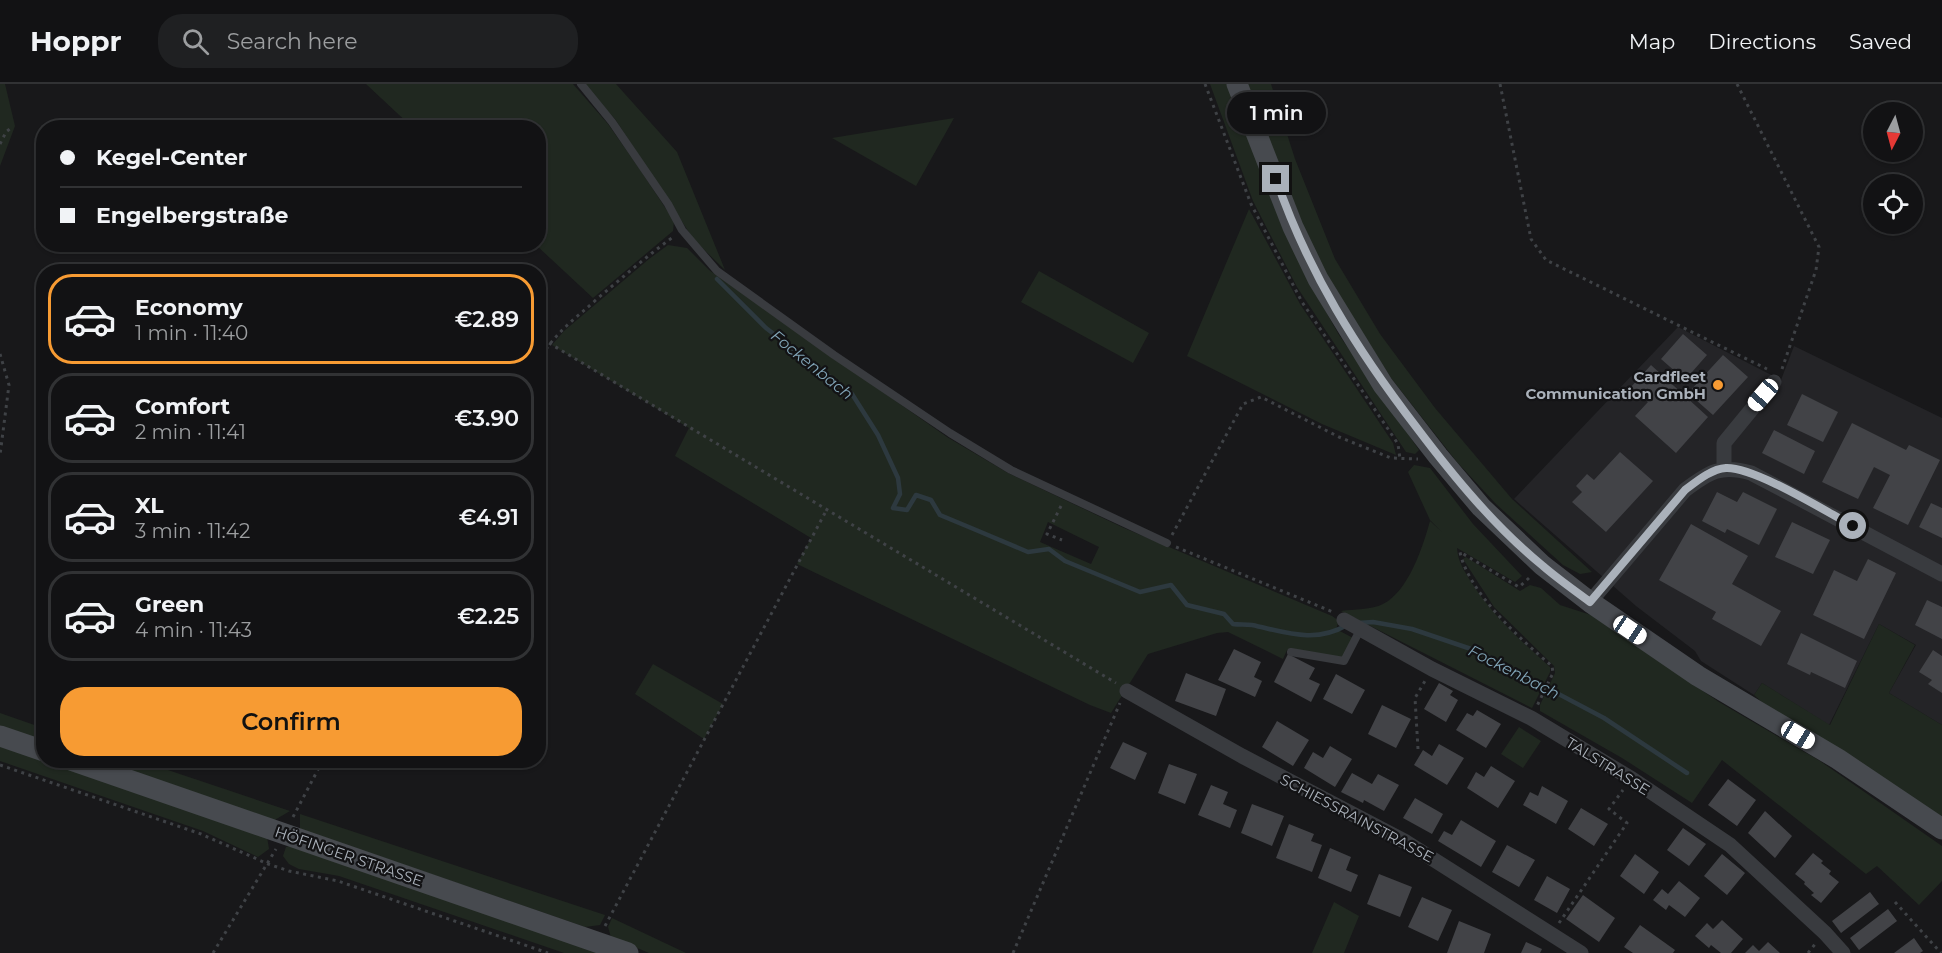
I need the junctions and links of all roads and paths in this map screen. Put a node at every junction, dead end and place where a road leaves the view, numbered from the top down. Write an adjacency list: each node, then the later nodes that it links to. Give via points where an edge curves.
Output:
1 (581, 84): 7 (lane, via 612,122)
2 (1237, 84): 19 (street, via 1293,227 1318,279 1383,385 1474,499)
3 (1500, 84): 11 (path, via 1531,239 1546,260)
4 (1737, 84): 11 (path, via 1819,247 1816,270)
5 (12, 128): 6 (path)
6 (0, 144)
7 (682, 230): 8 (path, via 648,254); 15 (lane, via 717,271 834,355 950,433)
8 (549, 343): 9 (path); 16 (path)
9 (546, 348)
10 (0, 354): 12 (path, via 9,385)
11 (1777, 379): 14 (street, via 1724,443)
12 (0, 455)
13 (1400, 459): 18 (path, via 1339,436 1261,398 1243,404)
14 (1724, 468): 20 (street, via 1751,473); 21 (street, via 1703,476 1685,490)
15 (1065, 497): 17 (path, via 1047,534); 18 (lane)
16 (826, 510): 26 (path); 41 (path)
17 (1062, 540)
18 (1167, 543): 22 (path)
19 (1542, 566): 21 (street); 27 (path, via 1520,586 1460,552 1462,564 1493,608 1552,666 1553,673)
20 (1942, 574)
21 (1590, 602): 36 (street, via 1698,676 1838,759)
22 (1344, 620): 23 (street, TALSTRASSE)
23 (1360, 630): 24 (lane, via 1344,661); 25 (street, TALSTRASSE)
24 (1291, 652)
25 (1432, 669): 31 (path, via 1415,698); 35 (street, TALSTRASSE, via 1531,718)
26 (1127, 691): 40 (street, SCHIESSRAINSTRASSE, via 1406,842)
27 (1541, 698)
28 (1115, 713): 45 (path)
29 (0, 736): 30 (street)
30 (36, 748)
31 (1418, 749)
32 (0, 765): 38 (path, via 201,834)
33 (93, 768): 37 (street, HÖFINGER STRASSE)
34 (319, 768): 37 (path)
35 (1632, 779): 40 (path, via 1609,809 1627,823); 47 (street, TALSTRASSE, via 1730,845)
36 (1942, 829)
37 (284, 834): 41 (street, HÖFINGER STRASSE)
38 (268, 864): 42 (path); 43 (path, via 338,880)
39 (1895, 902): 48 (path)
40 (1552, 933): 46 (street, SCHIESSRAINSTRASSE)
41 (598, 941): 44 (street, HÖFINGER STRASSE)
42 (213, 953)
43 (548, 953)
44 (627, 953)
45 (1013, 953)
46 (1581, 953)
47 (1843, 953)
48 (1941, 953)

